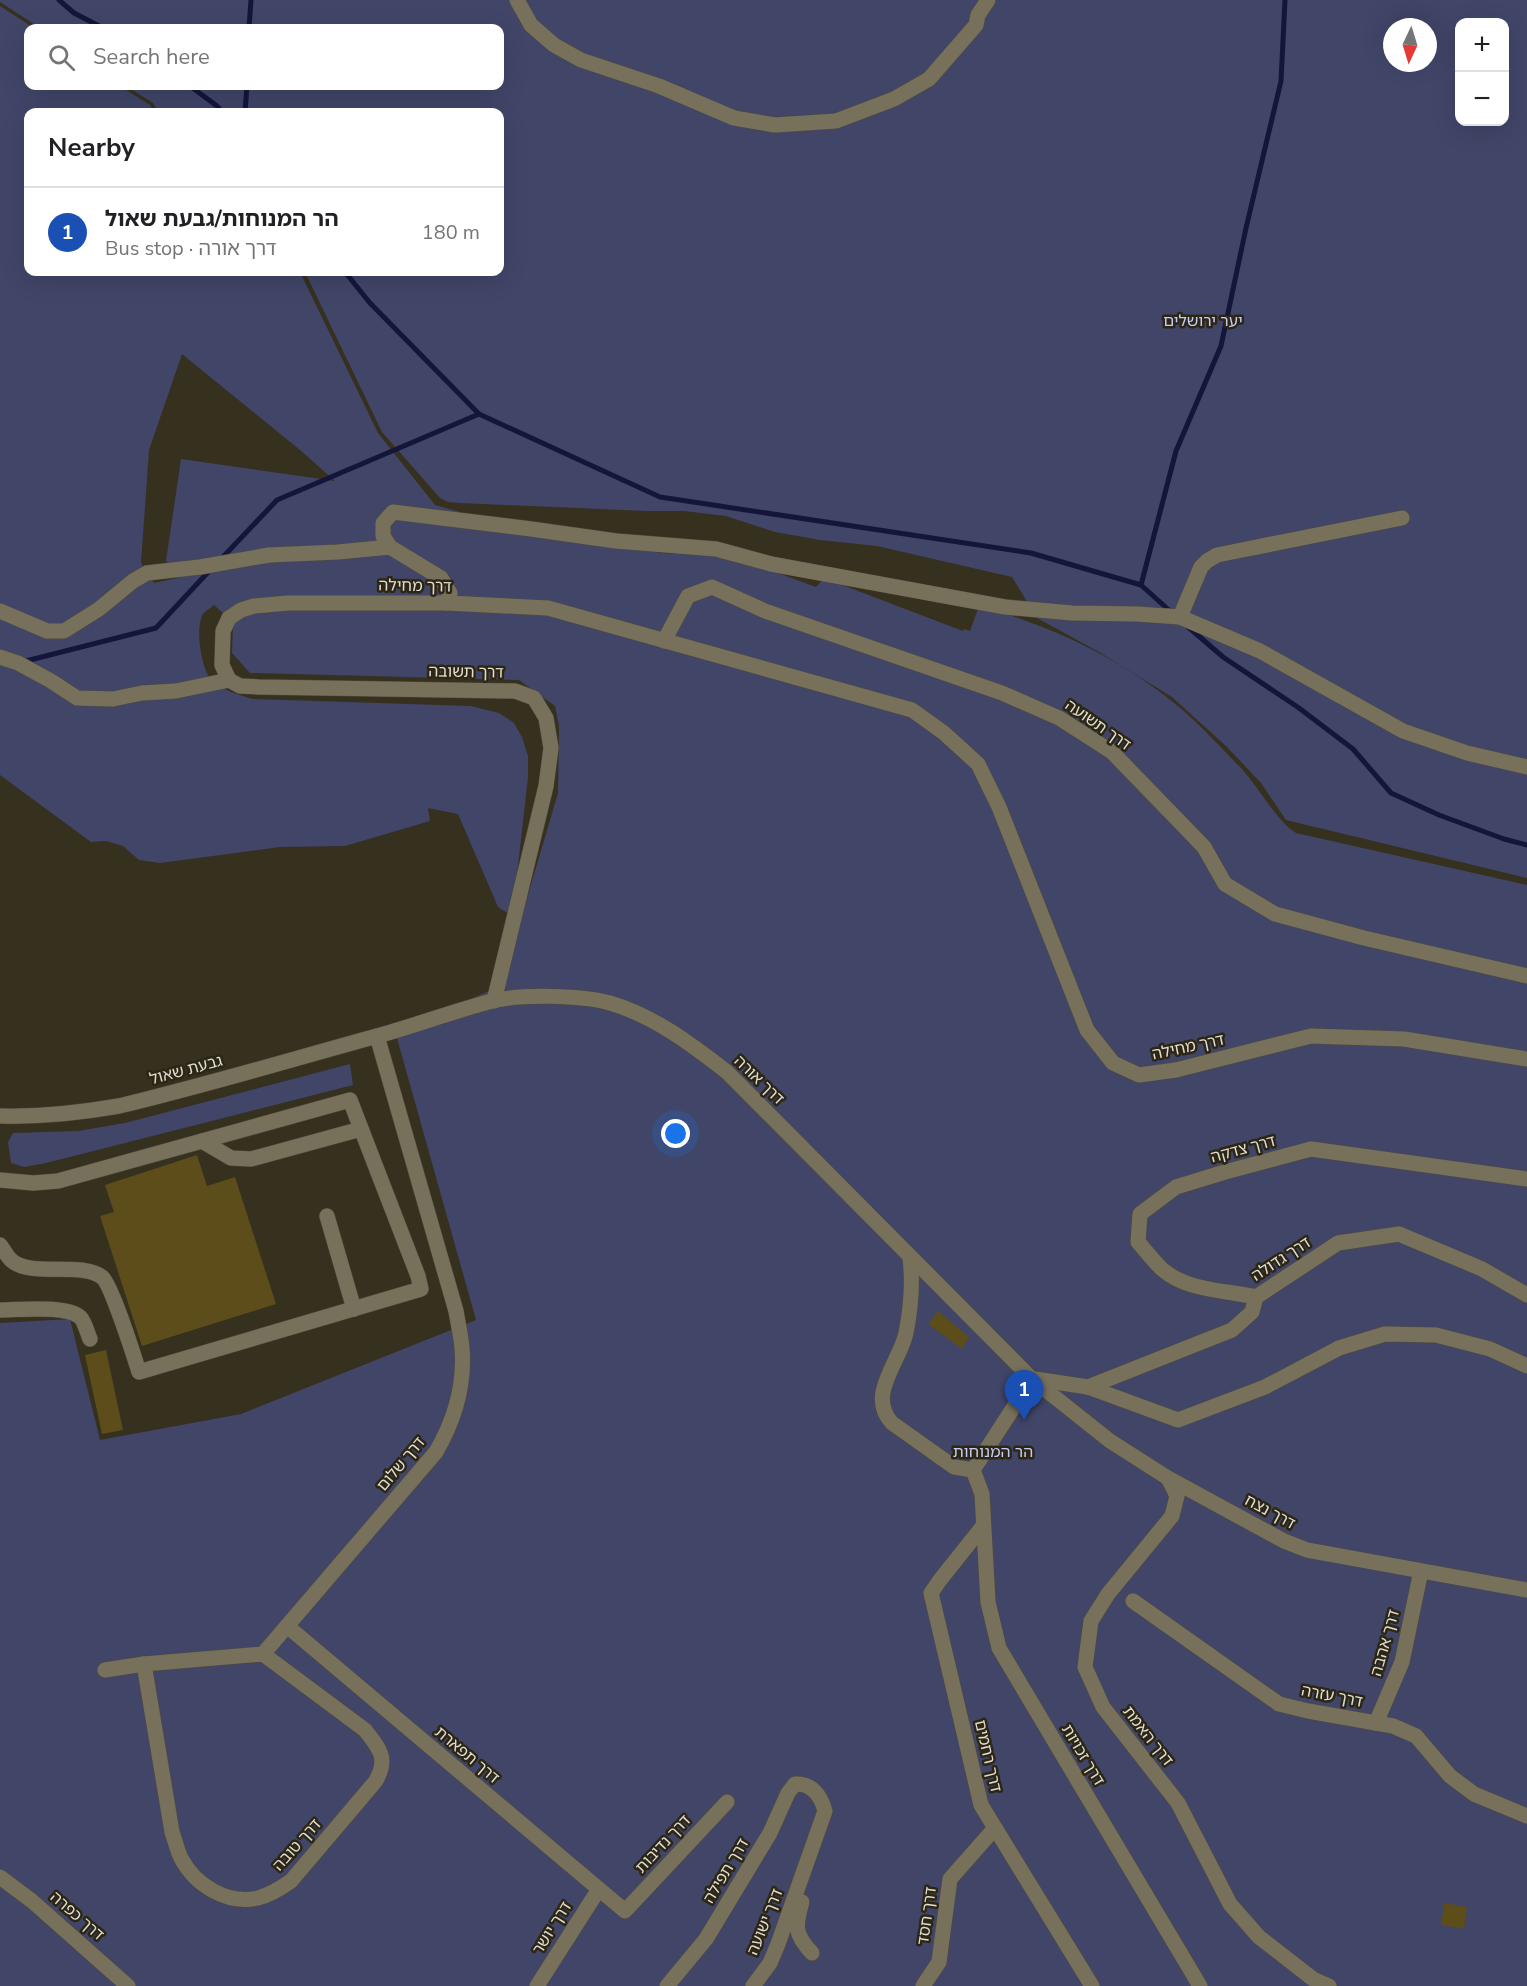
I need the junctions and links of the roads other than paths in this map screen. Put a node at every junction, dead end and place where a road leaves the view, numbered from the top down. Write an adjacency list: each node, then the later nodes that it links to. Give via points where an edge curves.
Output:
1 (517, 0): 2 (street, via 531,25 554,45 581,60 659,86 735,118 775,125 836,121 894,99 929,79 976,25)
2 (988, 0)
3 (1402, 518): 7 (street, via 1217,555 1201,567)
4 (390, 547): 5 (street, via 441,578 450,593); 6 (street, via 269,555 147,573 64,631 48,631); 7 (street, via 383,536 383,523 393,512 616,541 716,549 771,564 1005,607)
5 (447, 603): 8 (street, דרך מחילה, via 548,608); 10 (street, דרך מחילה, via 288,603 241,610 229,618 223,631 222,665)
6 (0, 611)
7 (1180, 617): 11 (street, via 1260,651 1403,731 1467,753)
8 (664, 641): 12 (street, דרך תשועה, via 688,596 712,587 765,611 1002,693 1059,718 1112,752 1204,847 1225,884 1275,914); 15 (street, דרך מחילה, via 912,710 978,764 999,807 1087,1030 1113,1063 1139,1075 1311,1036 1404,1040)
9 (0, 657): 10 (street, via 18,663 76,698 113,699)
10 (229, 680): 13 (street, דרך תשובה, via 240,686 259,687 515,691 534,698 546,718 551,748 546,786)
11 (1527, 767)
12 (1527, 976)
13 (494, 1000): 14 (street, דרך אורה); 23 (street, דרך אורה, via 573,998 609,1003 686,1040 727,1072)
14 (377, 1036): 16 (street, גבעת שאול, via 119,1106 75,1114); 38 (street, דרך שלום, via 456,1311 462,1349 457,1406 436,1452)
15 (1527, 1059)
16 (0, 1116)
17 (361, 1129): 18 (street, via 250,1160 231,1158); 18 (street, via 350,1100); 26 (street, via 421,1289)
18 (202, 1141): 20 (street, via 58,1181)
19 (1527, 1179): 25 (street, דרך צדקה, via 1311,1149 1176,1187 1140,1214 1138,1242 1163,1271 1194,1287)
20 (0, 1180)
21 (327, 1216): 26 (street)
22 (0, 1245): 26 (street, via 12,1261 22,1266 90,1271 103,1277 139,1372)
23 (910, 1258): 30 (street, דרך אורה); 32 (street, via 908,1324 884,1388 885,1415 954,1467)
24 (1527, 1294): 25 (street, דרך גדולה, via 1482,1269 1399,1234 1338,1243)
25 (1256, 1297): 31 (street, דרך גדולה, via 1252,1312 1232,1329)
26 (354, 1309)
27 (0, 1310): 28 (street, via 74,1314 82,1319)
28 (90, 1339)
29 (1527, 1366): 31 (street, via 1490,1349 1436,1335 1385,1334 1339,1348 1265,1387 1178,1419)
30 (1032, 1379): 31 (street); 32 (street); 33 (street, דרך נצח, via 1110,1441)
31 (1088, 1387)
32 (973, 1470): 34 (street, דרך זכויות, via 982,1494)
33 (1168, 1478): 35 (street, דרך נצח, via 1306,1550); 58 (street, דרך האמת, via 1177,1496 1172,1516 1108,1594 1091,1621 1085,1667 1103,1707 1178,1803 1230,1904 1259,1937 1313,1979)
34 (983, 1526): 45 (street, דרך רחמים, via 931,1593 981,1805); 57 (street, דרך זכויות, via 988,1602 999,1648)
35 (1421, 1571): 36 (street, דרך נצח); 42 (street, דרך אהבה, via 1402,1662)
36 (1527, 1590)
37 (1133, 1601): 42 (street, דרך עזרה, via 1279,1704)
38 (287, 1626): 39 (street, דרך שלום); 48 (street, דרך תפארת)
39 (262, 1654): 40 (street); 40 (street, דרך טובה, via 366,1730 383,1758 375,1782 291,1881 256,1898 233,1898 211,1891 195,1878 181,1858 172,1832)
40 (144, 1664): 41 (street)
41 (105, 1670)
42 (1377, 1723): 44 (street, דרך עזרה, via 1416,1737 1450,1776 1474,1794)
43 (727, 1802): 49 (street, דרך נדיבות)
44 (1527, 1816)
45 (995, 1828): 55 (street, דרך חסד, via 950,1880 939,1962); 56 (street, דרך רחמים)
46 (805, 1869): 50 (street, via 810,1877 796,1927 801,1942); 53 (street, דרך תפילה, via 825,1811 822,1798 803,1784 795,1784 706,1939); 54 (street, דרך ישועה, via 770,1963)
47 (0, 1877): 51 (street, דרך כפרה)
48 (598, 1889): 49 (street, דרך תפארת); 52 (street, דרך יושר)
49 (625, 1911)
50 (812, 1953)
51 (128, 1986)
52 (537, 1986)
53 (667, 1986)
54 (753, 1986)
55 (923, 1986)
56 (1092, 1986)
57 (1200, 1986)
58 (1329, 1986)

